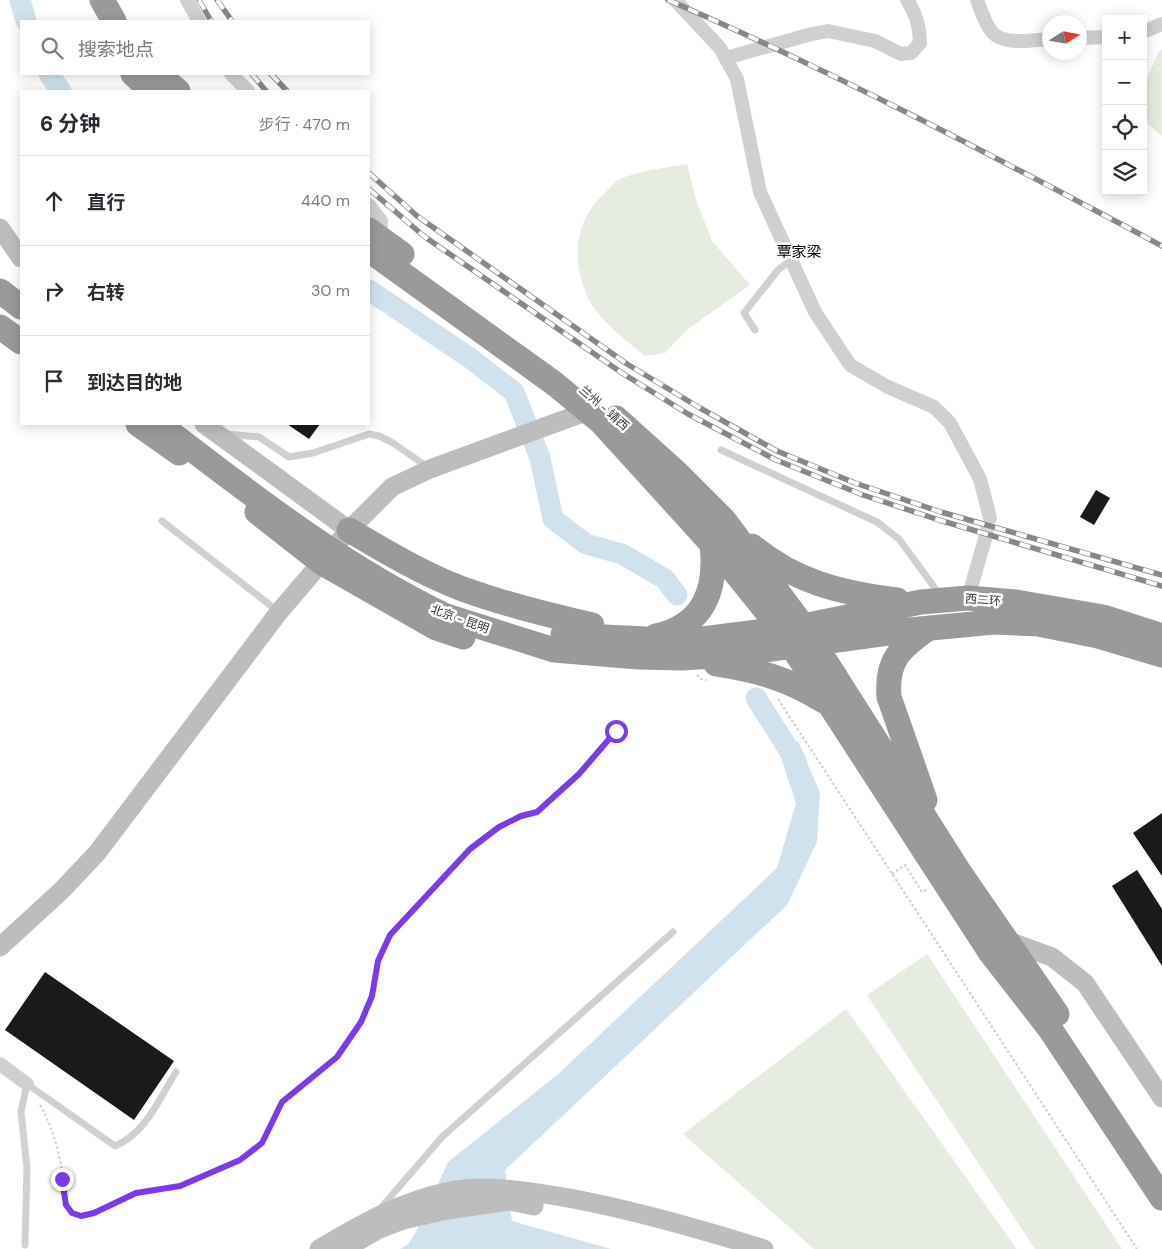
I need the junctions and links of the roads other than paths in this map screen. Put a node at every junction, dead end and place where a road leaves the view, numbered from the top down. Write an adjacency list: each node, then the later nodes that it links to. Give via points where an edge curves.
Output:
1 (84, 0): 7 (highway)
2 (102, 0): 8 (highway)
3 (187, 0): 9 (street)
4 (675, 0): 15 (street)
5 (907, 0): 15 (street, via 914,10 920,34 920,43 911,53 901,54 875,41 828,31)
6 (977, 0): 14 (street, via 993,34 1014,40)
7 (94, 20)
8 (113, 20)
9 (198, 20)
10 (1162, 24): 11 (street)
11 (1147, 30)
12 (1102, 37): 13 (street)
13 (1087, 38)
14 (1042, 39)
15 (726, 58): 26 (street, via 737,79 760,192)
16 (134, 75): 19 (highway)
17 (159, 75): 20 (highway)
18 (232, 75): 21 (street)
19 (150, 90)
20 (177, 90)
21 (247, 90)
22 (370, 206): 24 (street, via 381,221)
23 (0, 228): 25 (street)
24 (372, 239): 34 (highway, 兰州 - 靖西); 42 (highway, 兰州 - 靖西, via 557,366 676,472)
25 (20, 257)
26 (790, 260): 32 (lane, via 778,270 744,313); 41 (street, via 815,312 850,365 886,386 934,407 950,424 980,479)
27 (0, 291): 29 (highway)
28 (0, 304): 30 (highway)
29 (20, 306)
30 (20, 318)
31 (0, 327): 33 (highway)
32 (755, 330)
33 (20, 341)
34 (588, 411): 40 (street); 46 (highway, 兰州 - 靖西)
35 (139, 425): 47 (highway)
36 (160, 425): 50 (highway, 北京 - 昆明, bridge, via 265,506 398,593)
37 (181, 425): 50 (highway, 北京 - 昆明, via 402,582)
38 (210, 427): 40 (lane, via 259,437 289,456 313,453 369,434 379,436); 44 (street)
39 (721, 450): 49 (lane, via 877,522 899,539)
40 (430, 469): 44 (street, via 392,488)
41 (990, 518)
42 (724, 520): 49 (highway, via 760,552 808,580 854,595); 53 (highway, 兰州 - 靖西)
43 (162, 521): 51 (lane)
44 (349, 530): 47 (street); 55 (highway, via 408,565 460,588)
45 (986, 539): 48 (street)
46 (712, 544): 53 (highway, 兰州 - 靖西); 55 (highway, via 713,577 704,603 692,618)
47 (322, 563): 51 (street); 55 (highway, via 436,628 510,652)
48 (968, 598): 49 (highway, 西二环); 54 (highway, 西二环, via 1016,602 1103,617)
49 (932, 601): 53 (highway, 西二环)
50 (449, 610): 55 (highway, 北京 - 昆明, via 558,635)
51 (279, 612): 62 (street, via 97,853)
52 (930, 628): 53 (highway, 西二环); 56 (highway, 西二环, via 994,622 1038,624 1098,636); 59 (highway, via 901,649 891,664 888,681 889,697)
53 (797, 636): 55 (highway, 北京 - 昆明, via 686,641); 57 (highway, 北京 - 昆明); 58 (highway); 59 (highway)
54 (1162, 636)
55 (643, 647): 57 (highway, 北京 - 昆明)
56 (1162, 655)
57 (682, 658): 58 (highway, via 774,676)
58 (830, 705): 69 (highway, via 942,881 990,952 1050,1029)
59 (938, 838): 61 (highway)
60 (673, 932): 70 (lane, via 442,1137)
61 (1008, 941): 66 (street, via 1052,956 1085,983); 67 (highway)
62 (0, 947)
63 (0, 1064): 65 (street)
64 (176, 1072): 65 (lane, via 141,1129 128,1141 115,1146)
65 (27, 1084): 71 (lane, via 21,1112 27,1168)
66 (1162, 1098)
67 (1162, 1166)
68 (510, 1195): 70 (street, via 447,1210 404,1212); 74 (street); 75 (street, via 580,1200 679,1222)
69 (1162, 1198)
70 (376, 1223): 72 (street); 73 (street)
71 (25, 1245)
72 (319, 1249)
73 (345, 1249)
74 (721, 1249)
75 (764, 1249)

